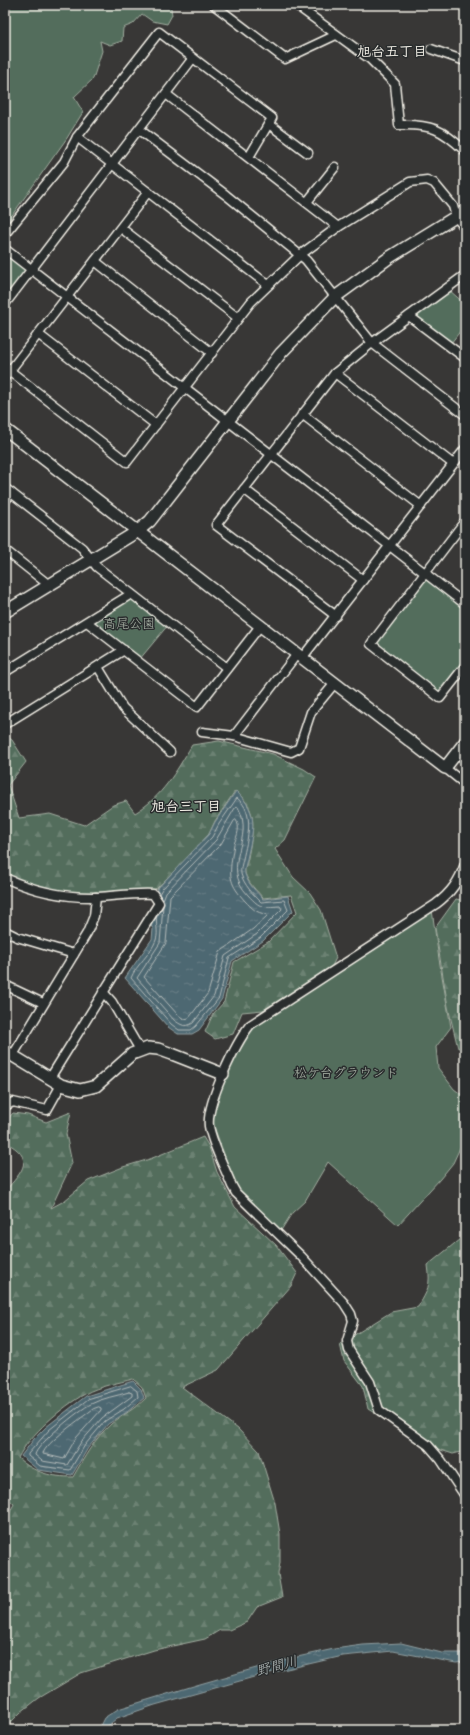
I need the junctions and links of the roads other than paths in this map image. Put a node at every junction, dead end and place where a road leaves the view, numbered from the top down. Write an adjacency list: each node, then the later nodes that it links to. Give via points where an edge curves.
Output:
1 (214, 5): 3 (street, via 286,59)
2 (296, 5): 3 (street)
3 (336, 35): 11 (street, via 370,60 396,84 399,126 437,129)
4 (431, 50): 6 (street)
5 (193, 58): 7 (street); 8 (street, via 272,118); 10 (street, via 159,32)
6 (465, 61)
7 (166, 94): 9 (street); 13 (street)
8 (269, 124): 12 (street); 13 (street)
9 (140, 130): 14 (street); 24 (street)
10 (77, 138): 14 (street); 22 (street, via 64,162)
11 (465, 151)
12 (308, 153)
13 (249, 157): 17 (street)
14 (113, 164): 16 (street); 26 (street)
15 (334, 167): 17 (street)
16 (148, 192): 20 (street); 28 (street)
17 (307, 202): 19 (street)
18 (460, 214): 19 (street, via 434,183 427,180 410,182); 21 (street); 30 (street, via 390,257)
19 (338, 227): 24 (street)
20 (121, 228): 25 (street); 33 (street)
21 (465, 228)
22 (5, 234)
23 (5, 248): 26 (street)
24 (300, 255): 28 (street); 30 (street)
25 (95, 261): 29 (street); 36 (street)
26 (33, 269): 29 (street); 31 (street)
27 (465, 275): 32 (street)
28 (268, 285): 33 (street)
29 (68, 296): 34 (street); 40 (street)
30 (335, 297): 35 (street); 43 (street, via 281,354)
31 (5, 304)
32 (409, 316): 35 (street); 37 (street)
33 (238, 318): 36 (street)
34 (38, 334): 38 (street); 44 (street)
35 (372, 343): 39 (street); 42 (street)
36 (212, 353): 40 (street)
37 (465, 358)
38 (7, 372): 44 (street, via 127,462)
39 (334, 373): 41 (street); 48 (street)
40 (185, 387): 43 (street); 44 (street)
41 (302, 414): 47 (street); 52 (street)
42 (465, 415)
43 (228, 422): 47 (street); 54 (street, via 150,520)
44 (156, 425)
45 (5, 429): 54 (street)
46 (465, 449): 48 (street)
47 (271, 455): 49 (street); 55 (street)
48 (453, 464): 52 (street)
49 (244, 489): 59 (street); 65 (street, via 216,525)
50 (8, 491): 51 (street); 57 (street, via 82,548)
51 (5, 501)
52 (421, 506): 55 (street)
53 (465, 521): 58 (street)
54 (138, 531): 57 (street); 67 (street)
55 (390, 546): 58 (street); 59 (street)
56 (5, 550): 60 (street)
57 (91, 559): 60 (street); 62 (street, via 97,567)
58 (425, 573): 63 (street); 70 (street, via 371,644 440,698)
59 (362, 580): 65 (street)
60 (49, 585): 64 (street)
61 (465, 593): 63 (street)
62 (131, 594): 66 (street); 72 (street)
63 (462, 602)
64 (5, 612)
65 (336, 616): 69 (street)
66 (87, 622): 68 (street); 73 (street)
67 (260, 626): 69 (street); 72 (street)
68 (124, 650): 71 (street); 72 (street, via 197,707)
69 (299, 656): 74 (street); 77 (street)
70 (465, 666)
71 (98, 667): 75 (street); 79 (street, via 123,708)
72 (227, 668)
73 (5, 672)
74 (335, 683): 77 (street, via 312,712 299,748 291,752); 80 (street)
75 (5, 724)
76 (202, 732): 77 (street)
77 (234, 736)
78 (465, 742): 80 (street)
79 (170, 752)
80 (445, 768): 81 (street)
81 (465, 784)
82 (465, 864): 92 (street, via 452,891 436,904 250,1025)
83 (5, 878): 84 (street, via 54,894)
84 (96, 897): 86 (street, via 94,916); 88 (street, via 154,894 159,903)
85 (5, 931): 86 (street)
86 (74, 954): 89 (street)
87 (5, 985): 89 (street)
88 (103, 992): 90 (street, via 112,1002); 93 (street)
89 (43, 1003): 91 (street)
90 (140, 1050): 92 (street, via 158,1049); 94 (street, via 96,1086 80,1090)
91 (9, 1053): 93 (street)
92 (223, 1074): 96 (street, via 210,1111 209,1126 232,1186 344,1303 353,1321 347,1341 348,1350 370,1382 379,1410 428,1445)
93 (50, 1078): 94 (street)
94 (61, 1085): 95 (street, via 47,1110 13,1102)
95 (5, 1106)
96 (465, 1496)

